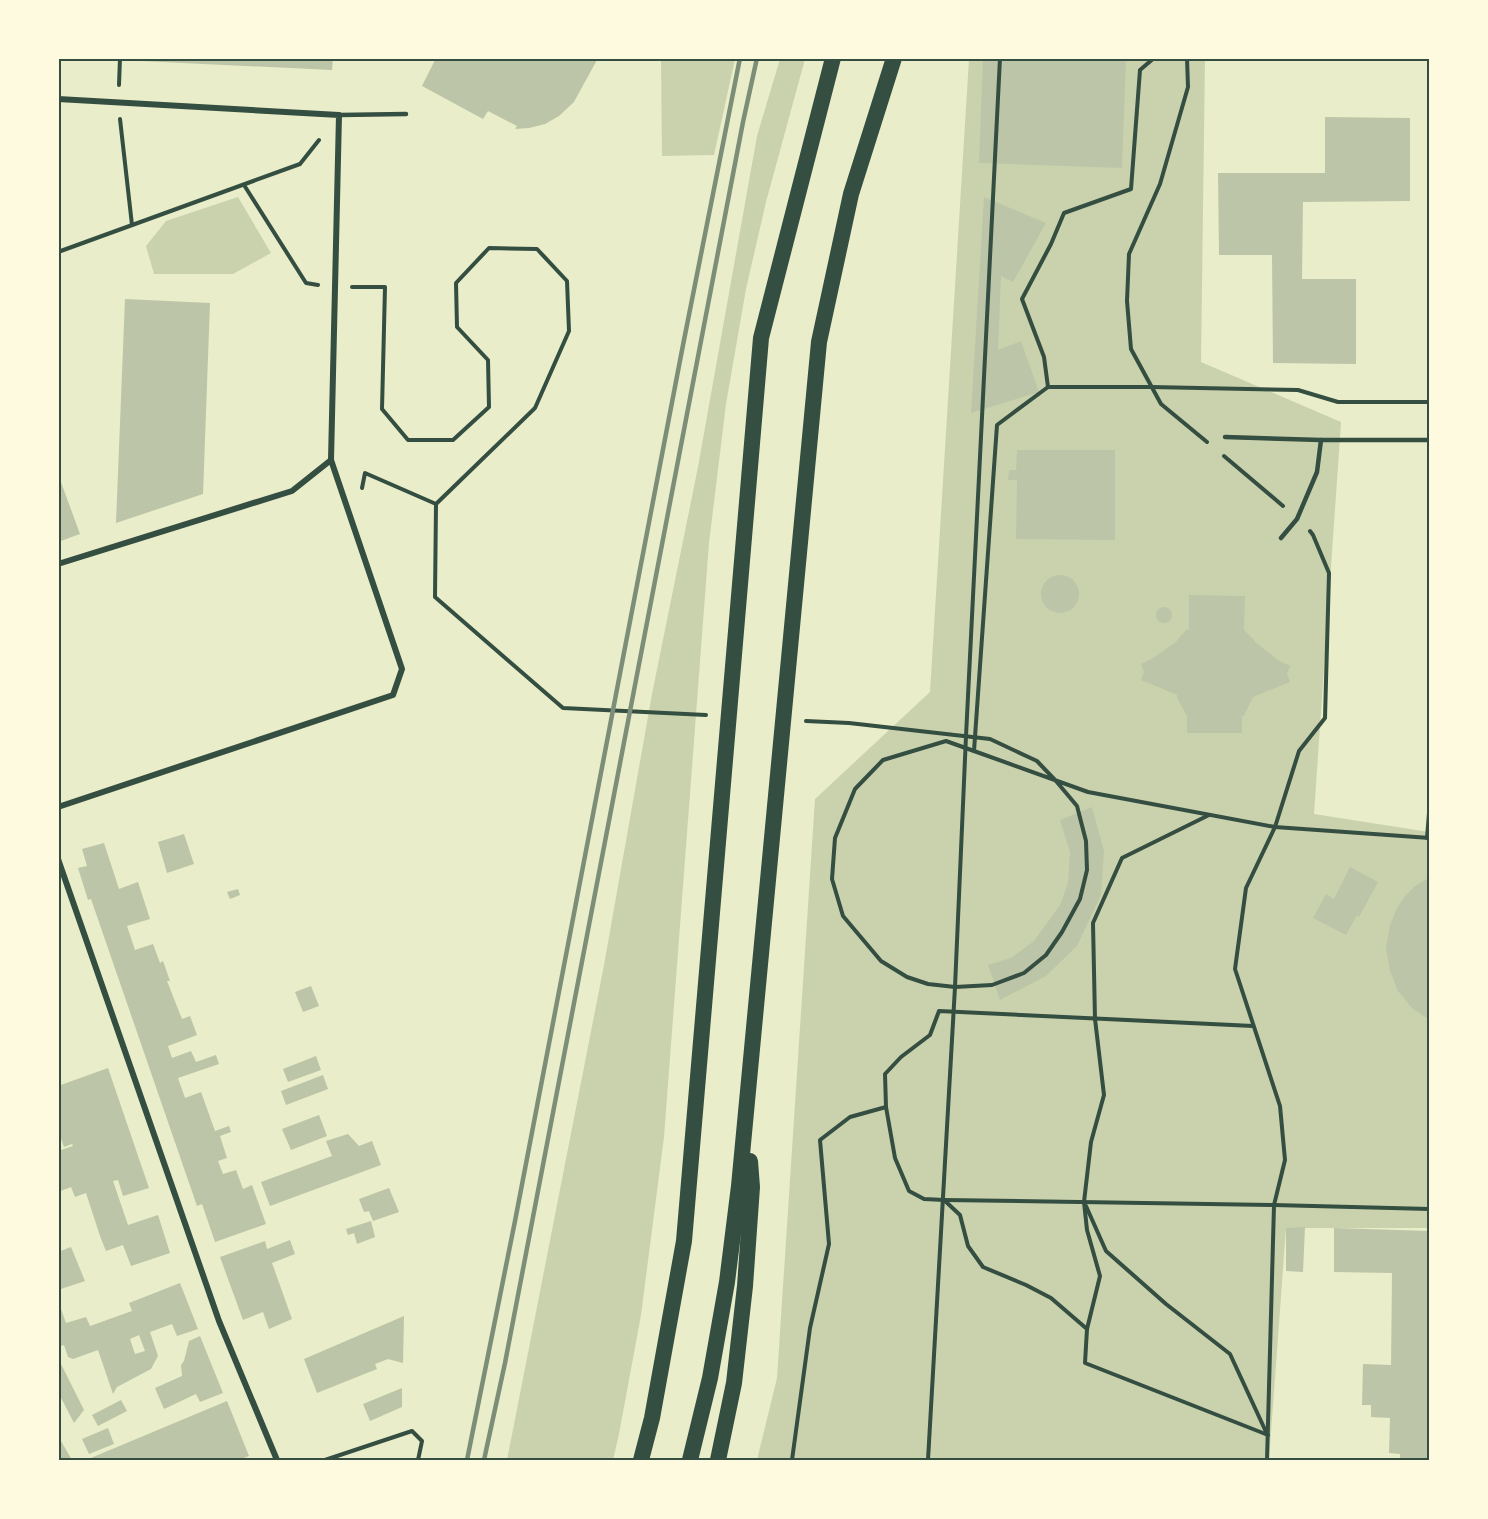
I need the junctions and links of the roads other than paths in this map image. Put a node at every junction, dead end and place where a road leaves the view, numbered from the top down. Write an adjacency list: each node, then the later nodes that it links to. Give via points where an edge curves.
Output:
1 (833, 58): 16 (highway, via 761,338 684,1241)
2 (894, 58): 14 (highway, via 851,194 819,342)
3 (58, 99): 5 (street)
4 (406, 114): 5 (lane)
5 (339, 115): 9 (street)
6 (1225, 437): 7 (lane)
7 (1321, 440): 8 (lane); 10 (lane, via 1317,472 1297,519)
8 (1430, 440)
9 (331, 460): 11 (street, via 292,491); 12 (street, via 402,669 393,695)
10 (1281, 538)
11 (58, 564)
12 (58, 807)
13 (58, 859): 15 (street, via 219,1321)
14 (748, 1092): 17 (highway, via 727,1282); 18 (highway, via 752,1187 745,1286 734,1383)
15 (277, 1461)
16 (641, 1461)
17 (690, 1461)
18 (718, 1461)

